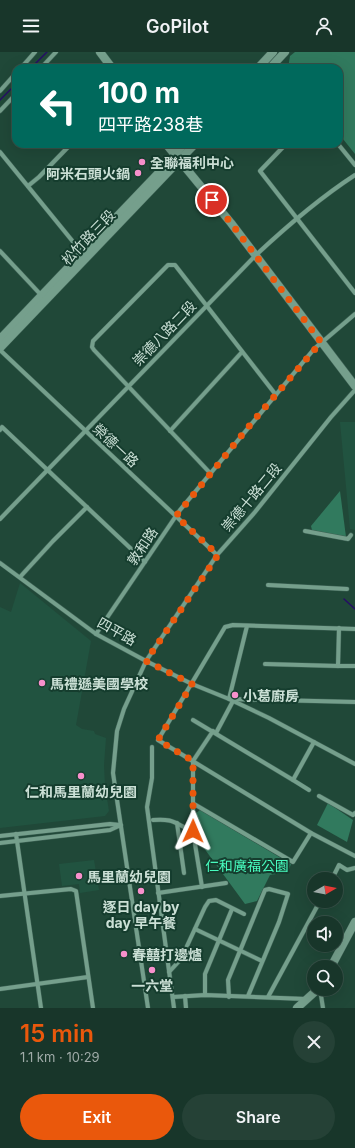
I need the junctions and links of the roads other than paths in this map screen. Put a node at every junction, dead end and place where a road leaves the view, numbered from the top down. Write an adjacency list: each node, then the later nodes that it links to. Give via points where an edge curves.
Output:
1 (36, 52): 7 (street)
2 (56, 52): 8 (street)
3 (95, 52): 9 (street)
4 (100, 52): 10 (street)
5 (285, 52): 12 (street)
6 (270, 53): 11 (street)
7 (25, 64)
8 (45, 64)
9 (104, 64)
10 (109, 64)
11 (261, 64)
12 (275, 64)
13 (12, 78): 14 (street)
14 (0, 91)
15 (12, 98): 16 (street)
16 (0, 112)
17 (67, 148): 28 (street)
18 (169, 148): 25 (street)
19 (174, 148): 25 (street)
20 (182, 148): 25 (street, 松竹路三段)
21 (191, 148): 25 (street, 松竹路三段)
22 (282, 148): 29 (street, via 260,171)
23 (341, 148): 26 (street)
24 (0, 152): 28 (street)
25 (177, 158): 31 (street, 松竹路三段); 32 (street)
26 (355, 165)
27 (355, 175): 29 (street, 崇德八路二段, via 330,191)
28 (28, 186): 31 (street)
29 (296, 219): 32 (street, 崇德八路二段); 33 (street)
30 (0, 251): 34 (street)
31 (84, 255): 34 (street, 松竹路三段)
32 (256, 255): 35 (street, 崇德八路二段); 38 (street)
33 (355, 294)
34 (44, 298): 37 (street, 松竹路三段); 39 (street, 松竹路三段)
35 (206, 306): 40 (street); 41 (street, 崇德八路二段); 41 (street, via 175,265 168,265 92,344 94,350)
36 (355, 314): 38 (street, 敦和路)
37 (0, 339)
38 (321, 342): 42 (street); 44 (street, 敦和路)
39 (0, 349): 46 (street, 榮德一路)
40 (242, 352): 44 (street); 47 (street)
41 (128, 386): 46 (street, 崇德八路二段); 47 (street)
42 (355, 386)
43 (355, 390): 55 (street, 崇德十路二段)
44 (276, 395): 49 (street, 敦和路)
45 (0, 430): 48 (street, via 2,427)
46 (86, 431): 48 (street, 崇德八路二段); 51 (street, 榮德一路)
47 (170, 431): 49 (street)
48 (48, 470): 50 (street); 52 (street, 崇德八路二段)
49 (211, 474): 51 (street, 敦和路)
50 (87, 507): 56 (street); 58 (street)
51 (176, 516): 55 (street, 榮德一路); 56 (street, 敦和路)
52 (0, 519)
53 (305, 530): 54 (street, via 348,539)
54 (351, 535)
55 (218, 555): 65 (street, 崇德十路二段)
56 (144, 562): 64 (street, 敦和路)
57 (0, 563): 58 (street, 四平路)
58 (20, 577): 64 (street, 四平路)
59 (268, 585): 60 (street)
60 (347, 589)
61 (247, 626): 62 (street); 69 (street, via 225,627); 70 (street)
62 (339, 628): 63 (street); 67 (street)
63 (355, 629)
64 (96, 634): 65 (street, 四平路)
65 (146, 661): 69 (street, 四平路); 85 (street, 崇德十路二段, via 124,708 117,731 113,773)
66 (265, 664): 67 (street)
67 (338, 666): 68 (street)
68 (355, 666)
69 (192, 684): 70 (street, 四平路); 76 (street, via 158,740)
70 (231, 700): 71 (street, 四平路); 73 (street); 74 (street)
71 (355, 702)
72 (193, 720): 73 (street)
73 (214, 732): 76 (street); 78 (street)
74 (314, 742): 77 (street); 78 (street)
75 (152, 747): 98 (street, via 152,778 147,807)
76 (193, 761): 81 (street); 86 (street)
77 (355, 764)
78 (293, 780): 79 (street)
79 (309, 790)
80 (319, 796): 82 (street, via 353,815)
81 (194, 804): 84 (street, via 193,831); 86 (street, via 293,862)
82 (355, 813)
83 (153, 820): 84 (street, via 173,820)
84 (177, 823): 95 (street)
85 (121, 825): 87 (street); 89 (street, via 110,830); 125 (street, 崇德十路二段)
86 (311, 833): 92 (street)
87 (16, 834): 88 (street); 89 (street)
88 (0, 836)
89 (17, 841): 90 (street); 99 (street)
90 (0, 843)
91 (195, 844): 97 (street)
92 (355, 856)
93 (355, 868): 94 (street, via 347,870 340,865)
94 (336, 872)
95 (184, 873)
96 (226, 883): 97 (street)
97 (202, 887): 98 (street)
98 (158, 893): 110 (street)
99 (24, 894): 100 (street); 111 (street, via 71,889 76,891); 112 (street)
100 (0, 896)
101 (316, 908): 121 (street)
102 (232, 909): 103 (street); 105 (street, via 216,900 209,901); 106 (street)
103 (244, 914)
104 (355, 922): 109 (street)
105 (195, 929): 106 (street); 110 (street, via 181,959)
106 (219, 940): 107 (street); 114 (street, via 205,974)
107 (240, 950): 108 (street); 108 (street, via 265,890 269,888 288,894); 120 (street, via 228,980)
108 (262, 960): 116 (street)
109 (335, 960)
110 (170, 972): 119 (street)
111 (88, 977): 112 (street); 124 (street)
112 (37, 984): 113 (street); 123 (street)
113 (0, 989)
114 (205, 995): 115 (street); 120 (street)
115 (185, 996): 119 (street); 127 (street)
116 (248, 996): 120 (street); 121 (street)
117 (311, 996): 122 (street)
118 (320, 996): 129 (street)
119 (173, 997): 126 (street)
120 (229, 997)
121 (268, 997): 122 (street)
122 (307, 999): 128 (street)
123 (41, 1008)
124 (93, 1008)
125 (148, 1008)
126 (174, 1008)
127 (186, 1008)
128 (297, 1008)
129 (323, 1008)

